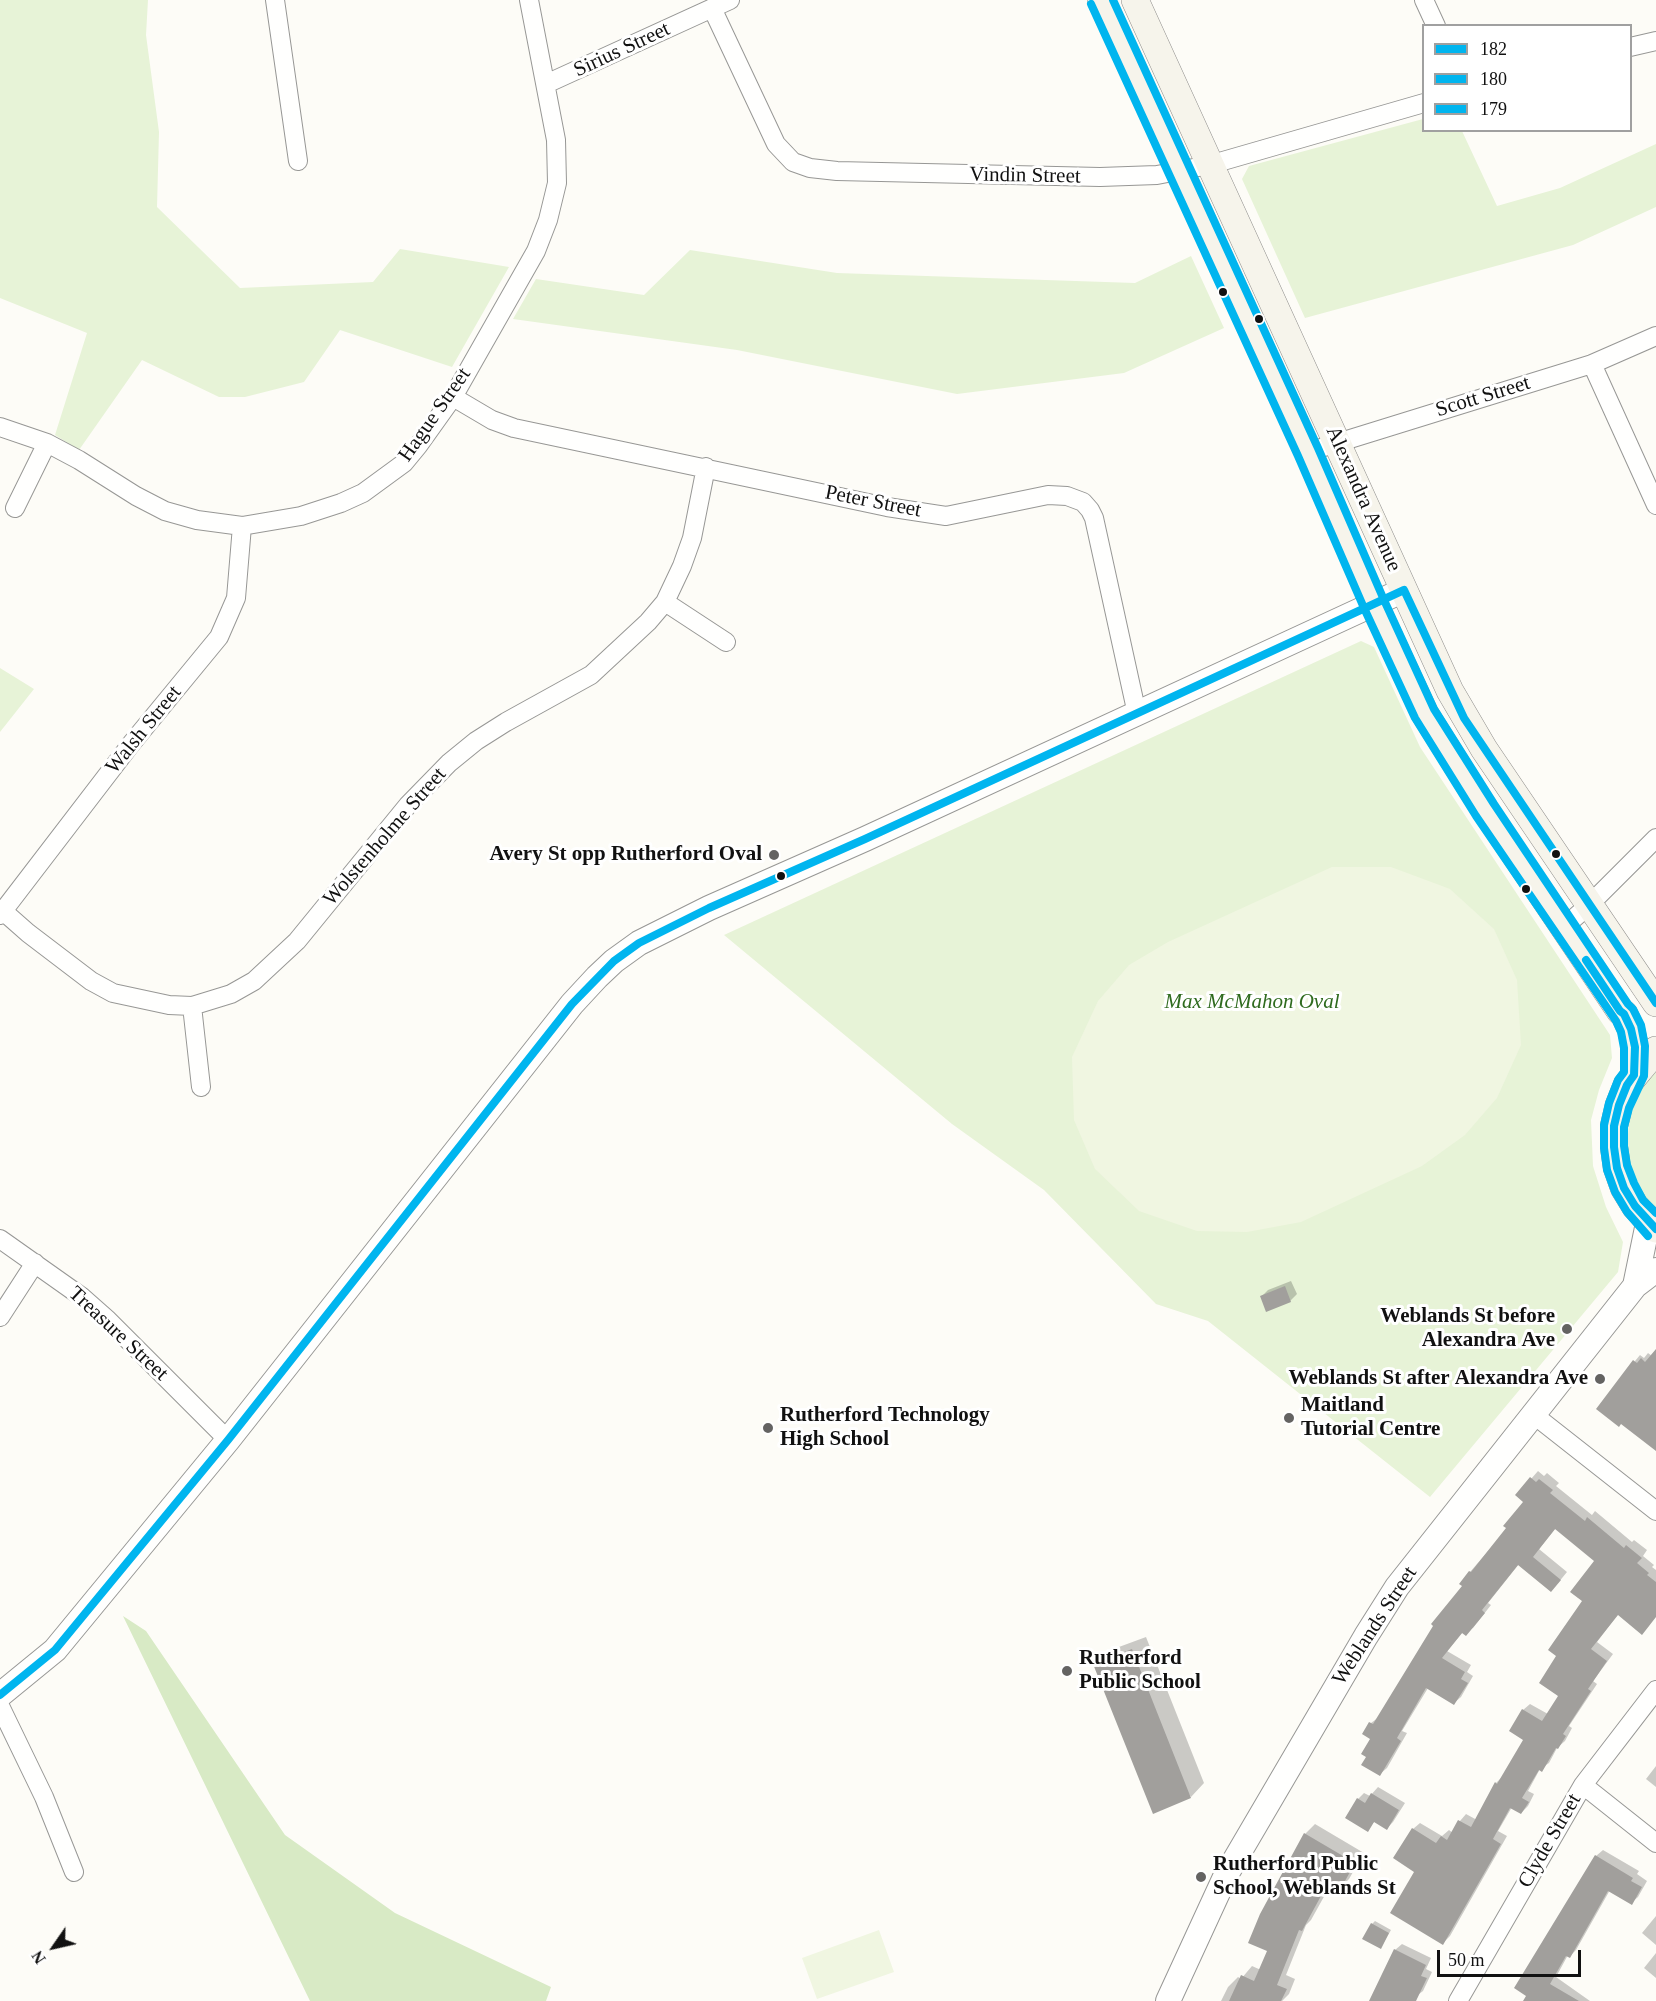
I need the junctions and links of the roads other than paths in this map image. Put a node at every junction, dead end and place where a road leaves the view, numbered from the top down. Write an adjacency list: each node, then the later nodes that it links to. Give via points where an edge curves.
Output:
1 (275, 0): 13 (street)
2 (528, 0): 11 (street, Hague Street)
3 (730, 0): 7 (street, Sirius Street)
4 (1101, 0): 15 (main road, Alexandra Avenue)
5 (1135, 0): 14 (main road, Alexandra Avenue)
6 (1424, 0): 8 (street)
7 (712, 8): 11 (street, Sirius Street); 15 (street, Vindin Street, via 777,144 793,162 810,168 1100,177)
8 (1435, 24)
9 (1656, 40): 10 (street)
10 (1632, 46)
11 (546, 84): 18 (street, Hague Street, via 556,140 557,183 548,220 536,250)
12 (1422, 105): 14 (street, Vindin Street)
13 (298, 161)
14 (1209, 165): 15 (street, Vindin Street); 20 (main road, Alexandra Avenue)
15 (1179, 172): 22 (main road, Alexandra Avenue)
16 (1656, 336): 17 (street, Scott Street)
17 (1592, 364): 20 (street, Scott Street); 24 (street)
18 (453, 397): 23 (street, Peter Street, via 514,428); 26 (street, Hague Street, via 404,463 363,493 300,516)
19 (0, 427): 21 (street, Hague Street)
20 (1337, 442): 22 (street, Scott Street); 27 (main road, Alexandra Avenue)
21 (47, 443): 25 (street); 26 (street, Hague Street, via 165,511)
22 (1308, 452): 29 (main road, Alexandra Avenue)
23 (706, 467): 28 (street, Wolstenholme Street, via 692,538); 31 (street, Peter Street, via 946,516 1048,495 1083,502 1094,518)
24 (1656, 505)
25 (15, 508)
26 (242, 526): 34 (street, Walsh Street, via 236,598 219,637 131,744)
27 (1404, 590): 29 (street); 33 (main road, Alexandra Avenue, via 1464,717)
28 (665, 602): 30 (street); 37 (street, Wolstenholme Street, via 591,675 506,722 448,763 408,805 297,941 254,981 231,994)
29 (1374, 604): 31 (street); 35 (main road, Alexandra Avenue, via 1436,733)
30 (726, 642)
31 (1137, 714): 48 (street, via 709,908 639,944 614,962 572,1004)
32 (1656, 838): 33 (street)
33 (1589, 905): 35 (street); 36 (main road, Alexandra Avenue)
34 (2, 913): 37 (street, Wolstenholme Street, via 91,981 113,993)
35 (1564, 927): 39 (main road, Alexandra Avenue, via 1624,1014 1635,1047)
36 (1656, 1003)
37 (192, 1006): 40 (street)
38 (1656, 1050): 39 (main road)
39 (1634, 1075): 41 (main road, via 1619,1105 1614,1147 1624,1188)
40 (201, 1087)
41 (1652, 1226): 45 (street, Weblands Street)
42 (0, 1239): 43 (street, Treasure Street)
43 (35, 1263): 46 (street); 48 (street, Treasure Street, via 108,1320)
44 (1656, 1270): 45 (street, Weblands Street)
45 (1635, 1286): 47 (street, Weblands Street)
46 (0, 1317)
47 (1534, 1415): 49 (street); 56 (street, Weblands Street, via 1434,1538 1366,1636 1215,1894)
48 (228, 1440): 51 (street, via 55,1650)
49 (1656, 1511)
50 (1656, 1690): 53 (street, Clyde Street)
51 (0, 1695)
52 (0, 1706): 55 (street, via 44,1797)
53 (1582, 1785): 54 (street); 57 (street, Clyde Street)
54 (1656, 1843)
55 (74, 1872)
56 (1168, 2001)
57 (1458, 2001)

